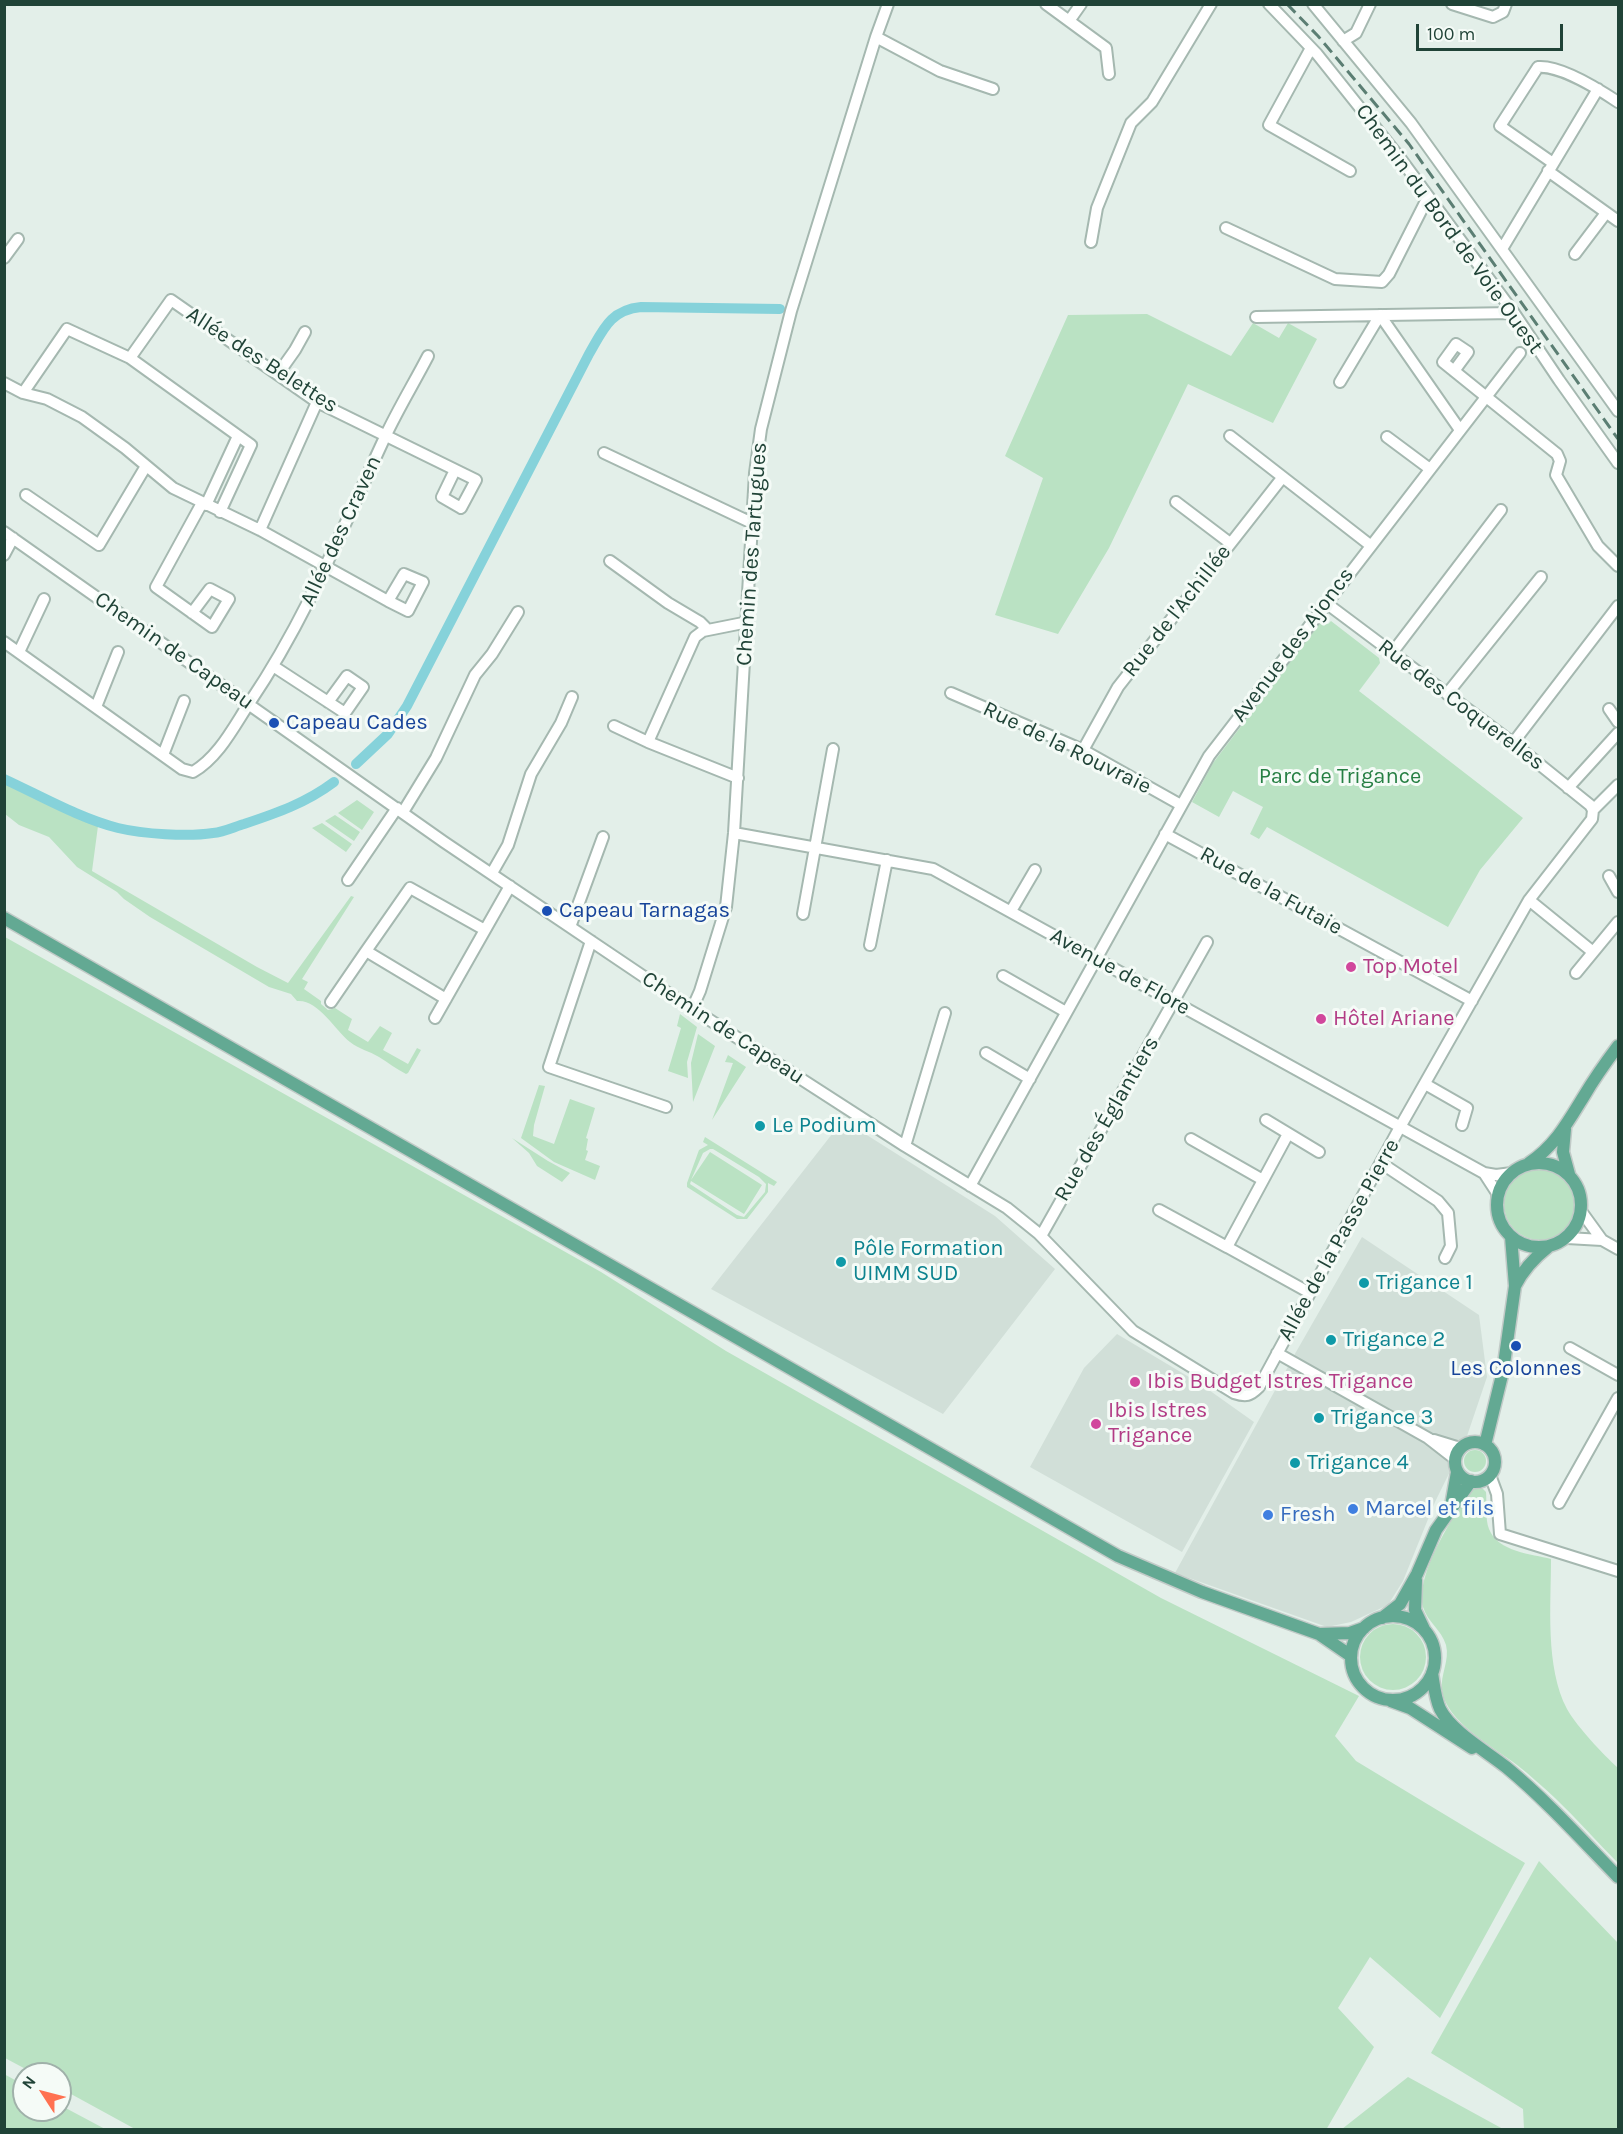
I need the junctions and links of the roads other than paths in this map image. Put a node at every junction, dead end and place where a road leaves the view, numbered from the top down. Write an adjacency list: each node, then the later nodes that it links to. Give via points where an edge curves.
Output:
1 (888, 4): 11 (street, Chemin des Tartugues)
2 (1046, 4): 10 (street)
3 (1082, 4): 10 (street)
4 (1211, 4): 25 (street, via 1152,102 1131,123 1097,208)
5 (1269, 4): 13 (street, Chemin du Bord de Voie Ouest)
6 (1313, 4): 12 (street)
7 (1370, 4): 12 (street, via 1356,33)
8 (1452, 4): 9 (street, via 1493,17 1503,12)
9 (1506, 4)
10 (1069, 21): 14 (street, via 1106,48)
11 (876, 37): 15 (street, via 940,71); 60 (street, Chemin des Tartugues, via 791,311 761,429)
12 (1343, 41): 26 (street, via 1411,123)
13 (1311, 48): 19 (street, via 1269,125); 20 (street, Chemin du Bord de Voie Ouest)
14 (1108, 74)
15 (993, 88)
16 (1598, 89): 17 (street); 18 (street); 18 (street, via 1548,66 1538,67 1500,126)
17 (1618, 102)
18 (1550, 167): 21 (street); 26 (street)
19 (1350, 171)
20 (1428, 197): 23 (street, via 1382,282 1335,279); 29 (street, Chemin du Bord de Voie Ouest)
21 (1606, 213): 22 (street); 27 (street)
22 (1618, 221)
23 (1226, 228)
24 (18, 239): 28 (street)
25 (1091, 242)
26 (1502, 249): 43 (street)
27 (1575, 254)
28 (4, 258)
29 (1514, 313): 30 (street); 50 (street, Chemin du Bord de Voie Ouest)
30 (1380, 315): 31 (street); 38 (street); 44 (street)
31 (1256, 317)
32 (305, 332): 37 (street)
33 (1520, 353): 41 (street, Avenue des Ajoncs)
34 (428, 356): 45 (street, Allée des Craven)
35 (130, 357): 37 (street, Allée des Belettes, via 171,300); 40 (street, via 67,329); 46 (street)
36 (1454, 370): 41 (street)
37 (278, 374): 42 (street, Allée des Belettes)
38 (1340, 382)
39 (4, 383): 40 (street)
40 (23, 393): 51 (street, via 47,399 82,417)
41 (1487, 396): 44 (street, Avenue des Ajoncs); 67 (street, via 1557,454 1560,461 1556,475 1598,546)
42 (317, 402): 45 (street, Allée des Belettes); 61 (street)
43 (1618, 411)
44 (1460, 430): 52 (street, Avenue des Ajoncs)
45 (386, 435): 53 (street, Allée des Belettes); 68 (street, Allée des Craven)
46 (238, 436): 57 (street); 59 (street, via 251,445)
47 (1230, 436): 54 (street)
48 (1388, 437): 52 (street)
49 (604, 453): 60 (street)
50 (1618, 463)
51 (146, 466): 55 (street, via 99,545); 57 (street, via 173,488)
52 (1430, 469): 64 (street, Avenue des Ajoncs)
53 (455, 470)
54 (1282, 478): 63 (street, Rue de l'Achillée); 64 (street)
55 (26, 495)
56 (1176, 502): 63 (street)
57 (204, 504): 59 (street); 75 (street, via 156,587)
58 (1501, 510): 81 (street)
59 (220, 512): 61 (street)
60 (752, 523): 76 (street, Chemin des Tartugues)
61 (260, 530): 68 (street)
62 (9, 535): 65 (street); 88 (street, Chemin de Capeau)
63 (1230, 543): 97 (street, Rue de l'Achillée, via 1118,687)
64 (1370, 545): 72 (street, Avenue des Ajoncs)
65 (4, 555)
66 (610, 561): 77 (street)
67 (1618, 566)
68 (327, 568): 71 (street); 82 (street, Allée des Craven)
69 (1541, 577): 84 (street)
70 (44, 599): 79 (street)
71 (388, 601)
72 (1326, 603): 81 (street, Rue des Coquerelles); 102 (street, Avenue des Ajoncs, via 1209,756)
73 (1618, 606): 95 (street)
74 (518, 612): 103 (street, via 475,675 436,758)
75 (192, 613)
76 (748, 622): 77 (street); 99 (street, Chemin des Tartugues)
77 (708, 630): 94 (street, via 695,637)
78 (4, 642): 79 (street)
79 (19, 652): 89 (street)
80 (118, 652): 89 (street)
81 (1392, 652): 84 (street, Rue des Coquerelles)
82 (273, 666): 87 (street); 88 (street, Allée des Craven)
83 (951, 693): 97 (street, Rue de la Rouvraie)
84 (1447, 694): 95 (street, Rue des Coquerelles)
85 (572, 697): 111 (street, via 531,774 508,845)
86 (184, 701): 98 (street)
87 (328, 702)
88 (249, 704): 98 (street, Allée des Craven, via 206,764 193,772); 103 (street, Chemin de Capeau)
89 (96, 707): 98 (street)
90 (1609, 709): 91 (street)
91 (1618, 722)
92 (614, 726): 94 (street)
93 (1618, 733): 101 (street)
94 (648, 742): 99 (street)
95 (1513, 743): 101 (street, Rue des Coquerelles)
96 (833, 749): 108 (street)
97 (1083, 750): 102 (street, Rue de la Rouvraie)
98 (163, 755)
99 (738, 778): 105 (street, Chemin des Tartugues)
100 (1618, 785): 104 (street, Allée de la Passe Pierre)
101 (1568, 788): 104 (street, Rue des Coquerelles)
102 (1181, 805): 106 (street, Avenue des Ajoncs)
103 (400, 810): 111 (street, Chemin de Capeau); 113 (street)
104 (1593, 810): 116 (street, Allée de la Passe Pierre, via 1592,819)
105 (734, 833): 108 (street, Avenue de Flore); 135 (street, Chemin des Tartugues, via 726,907)
106 (1165, 834): 128 (street, Avenue des Ajoncs); 132 (street, Rue de la Futaie)
107 (603, 837): 121 (street)
108 (815, 847): 109 (street, Avenue de Flore); 118 (street)
109 (886, 860): 117 (street, Avenue de Flore, via 933,869); 125 (street)
110 (1035, 870): 117 (street)
111 (492, 873): 114 (street, Chemin de Capeau)
112 (1609, 876): 115 (street)
113 (348, 880)
114 (510, 886): 121 (street, Chemin de Capeau); 122 (street)
115 (1618, 892)
116 (1528, 900): 127 (street); 132 (street, Allée de la Passe Pierre)
117 (1011, 911): 128 (street, Avenue de Flore)
118 (803, 914)
119 (4, 918): 189 (main road, via 1118,1556 1202,1592)
120 (1618, 922): 127 (street)
121 (570, 927): 123 (street, Chemin de Capeau)
122 (485, 930): 126 (street, via 410,888); 131 (street)
123 (591, 941): 135 (street, Chemin de Capeau); 143 (street, via 549,1067)
124 (1207, 942): 134 (street, Rue des Églantiers)
125 (870, 945)
126 (366, 951): 131 (street); 133 (street)
127 (1593, 952): 129 (street)
128 (1096, 958): 134 (street, Avenue de Flore); 136 (street, Avenue des Ajoncs)
129 (1576, 973)
130 (1003, 976): 136 (street)
131 (446, 999): 138 (street)
132 (1472, 1001): 142 (street, Allée de la Passe Pierre)
133 (331, 1002)
134 (1174, 1002): 146 (street, Avenue de Flore); 162 (street, Rue des Églantiers)
135 (692, 1009): 150 (street, Chemin de Capeau)
136 (1066, 1012): 141 (street, Avenue des Ajoncs)
137 (945, 1013): 150 (street)
138 (435, 1018)
139 (1618, 1047): 147 (main road)
140 (986, 1053): 141 (street)
141 (1030, 1079): 158 (street, Avenue des Ajoncs)
142 (1425, 1084): 145 (street, via 1467,1108); 146 (street, Allée de la Passe Pierre)
143 (666, 1107)
144 (1266, 1120): 148 (street)
145 (1462, 1125)
146 (1400, 1127): 152 (street, Allée de la Passe Pierre); 154 (street, Avenue de Flore)
147 (1566, 1128): 153 (main road, via 1551,1146); 156 (main road, via 1563,1152)
148 (1288, 1134): 151 (street); 157 (street)
149 (1191, 1139): 157 (street)
150 (905, 1146): 158 (street, Chemin de Capeau)
151 (1319, 1152)
152 (1381, 1163): 169 (street, via 1448,1213 1451,1246); 171 (street, Allée de la Passe Pierre)
153 (1527, 1164): 155 (main road); 156 (main road, via 1549,1164)
154 (1484, 1173): 155 (street, Avenue de Flore); 159 (street)
155 (1512, 1173): 159 (main road)
156 (1569, 1174): 161 (main road, via 1577,1185)
157 (1263, 1180): 166 (street)
158 (970, 1186): 162 (street, Chemin de Capeau, via 1007,1208)
159 (1497, 1198): 163 (main road, via 1499,1219)
160 (1159, 1210): 166 (street)
161 (1581, 1211): 164 (main road); 165 (street)
162 (1041, 1236): 173 (street, Chemin de Capeau, via 1133,1331 1234,1393 1251,1395)
163 (1510, 1237): 167 (main road, via 1522,1244); 170 (main road)
164 (1567, 1238): 165 (street); 167 (main road)
165 (1602, 1240): 168 (street)
166 (1227, 1247): 171 (street)
167 (1548, 1247): 170 (main road, via 1532,1261)
168 (1618, 1249)
169 (1445, 1258)
170 (1515, 1286): 176 (main road)
171 (1310, 1293): 173 (street, Allée de la Passe Pierre)
172 (1570, 1348): 174 (street)
173 (1277, 1353): 179 (street, via 1428,1438)
174 (1618, 1375)
175 (1618, 1398): 182 (street)
176 (1494, 1411): 177 (main road); 178 (main road)
177 (1473, 1442): 178 (main road); 179 (main road)
178 (1485, 1445): 180 (main road, via 1494,1456)
179 (1457, 1460): 181 (main road, via 1466,1480); 183 (main road)
180 (1490, 1475): 181 (main road); 184 (street, via 1497,1494 1500,1534)
181 (1471, 1481): 183 (main road)
182 (1559, 1503)
183 (1450, 1510): 185 (main road, via 1436,1530)
184 (1618, 1571)
185 (1417, 1574): 186 (main road, via 1400,1604); 188 (main road, via 1415,1610)
186 (1381, 1618): 187 (main road); 188 (main road, via 1404,1618)
187 (1364, 1628): 189 (main road); 190 (main road)
188 (1424, 1630): 191 (main road, via 1434,1651)
189 (1319, 1634): 190 (main road)
190 (1351, 1656): 192 (main road, via 1357,1681 1377,1697)
191 (1432, 1673): 192 (main road, via 1416,1694); 193 (main road, via 1440,1709 1450,1723)
192 (1390, 1700): 193 (main road)
193 (1492, 1757): 194 (main road)
194 (1618, 1877)

